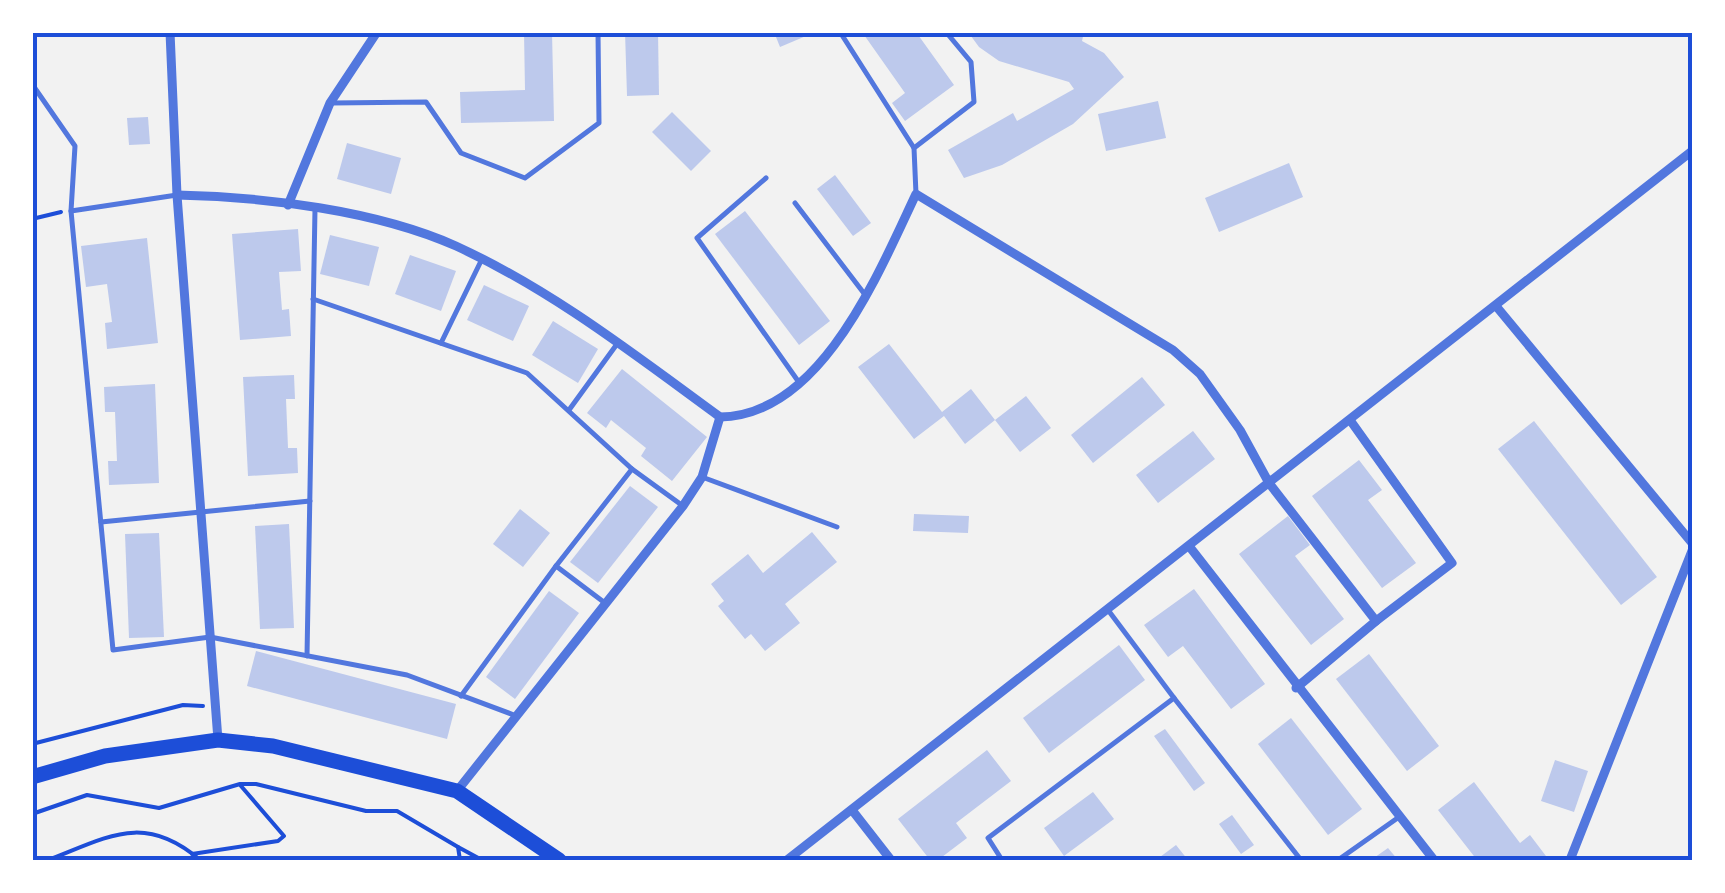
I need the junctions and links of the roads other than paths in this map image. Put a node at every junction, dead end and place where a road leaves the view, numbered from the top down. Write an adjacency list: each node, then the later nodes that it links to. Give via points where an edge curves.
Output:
1 (170, 32): 12 (street)
2 (377, 32): 7 (street)
3 (598, 32): 7 (lane, via 599,123 524,178 461,153 426,102)
4 (840, 32): 8 (lane)
5 (946, 32): 8 (lane, via 971,62 974,102)
6 (32, 84): 16 (lane, via 75,146)
7 (330, 103): 14 (street)
8 (914, 148): 11 (lane)
9 (1692, 152): 20 (street)
10 (766, 178): 23 (lane, via 697,238)
11 (916, 194): 18 (street); 29 (street, via 1173,350 1200,374)
12 (177, 195): 14 (street); 16 (lane); 32 (street)
13 (794, 202): 18 (lane)
14 (288, 205): 15 (street)
15 (315, 208): 17 (street, via 453,245); 19 (lane)
16 (70, 211): 33 (lane)
17 (482, 260): 21 (lane); 22 (street)
18 (866, 296): 23 (street, via 822,360)
19 (313, 299): 21 (lane); 30 (lane)
20 (1496, 306): 26 (street); 36 (street)
21 (441, 343): 24 (lane, via 527,373)
22 (618, 343): 24 (lane); 25 (street)
23 (798, 382): 25 (street, via 747,416)
24 (569, 410): 27 (lane)
25 (720, 417): 28 (street)
26 (1350, 420): 29 (street); 40 (street, via 1452,563)
27 (632, 469): 31 (lane); 37 (lane)
28 (702, 477): 31 (street); 34 (lane)
29 (1269, 483): 35 (street); 40 (street)
30 (310, 501): 32 (lane); 42 (lane)
31 (683, 506): 38 (street)
32 (198, 510): 33 (lane); 41 (street)
33 (101, 522): 41 (lane, via 113,650)
34 (836, 527)
35 (1189, 546): 39 (street); 43 (street)
36 (1692, 547): 59 (street)
37 (556, 566): 38 (lane); 44 (lane)
38 (606, 604): 46 (street)
39 (1108, 610): 45 (lane); 50 (street)
40 (1376, 621): 43 (street)
41 (210, 637): 42 (lane); 47 (street)
42 (307, 656): 44 (lane, via 408,676)
43 (1296, 688): 51 (street)
44 (462, 696): 46 (lane)
45 (1174, 698): 55 (lane, via 988,838); 56 (lane)
46 (517, 716): 49 (street)
47 (218, 740): 48 (main road, via 104,756); 49 (main road, via 273,746)
48 (32, 777)
49 (457, 791): 52 (main road)
50 (852, 810): 53 (street); 54 (street)
51 (1399, 817): 57 (lane); 58 (street)
52 (558, 860)
53 (788, 860)
54 (892, 860)
55 (1002, 860)
56 (1301, 860)
57 (1338, 860)
58 (1434, 860)
59 (1570, 860)

